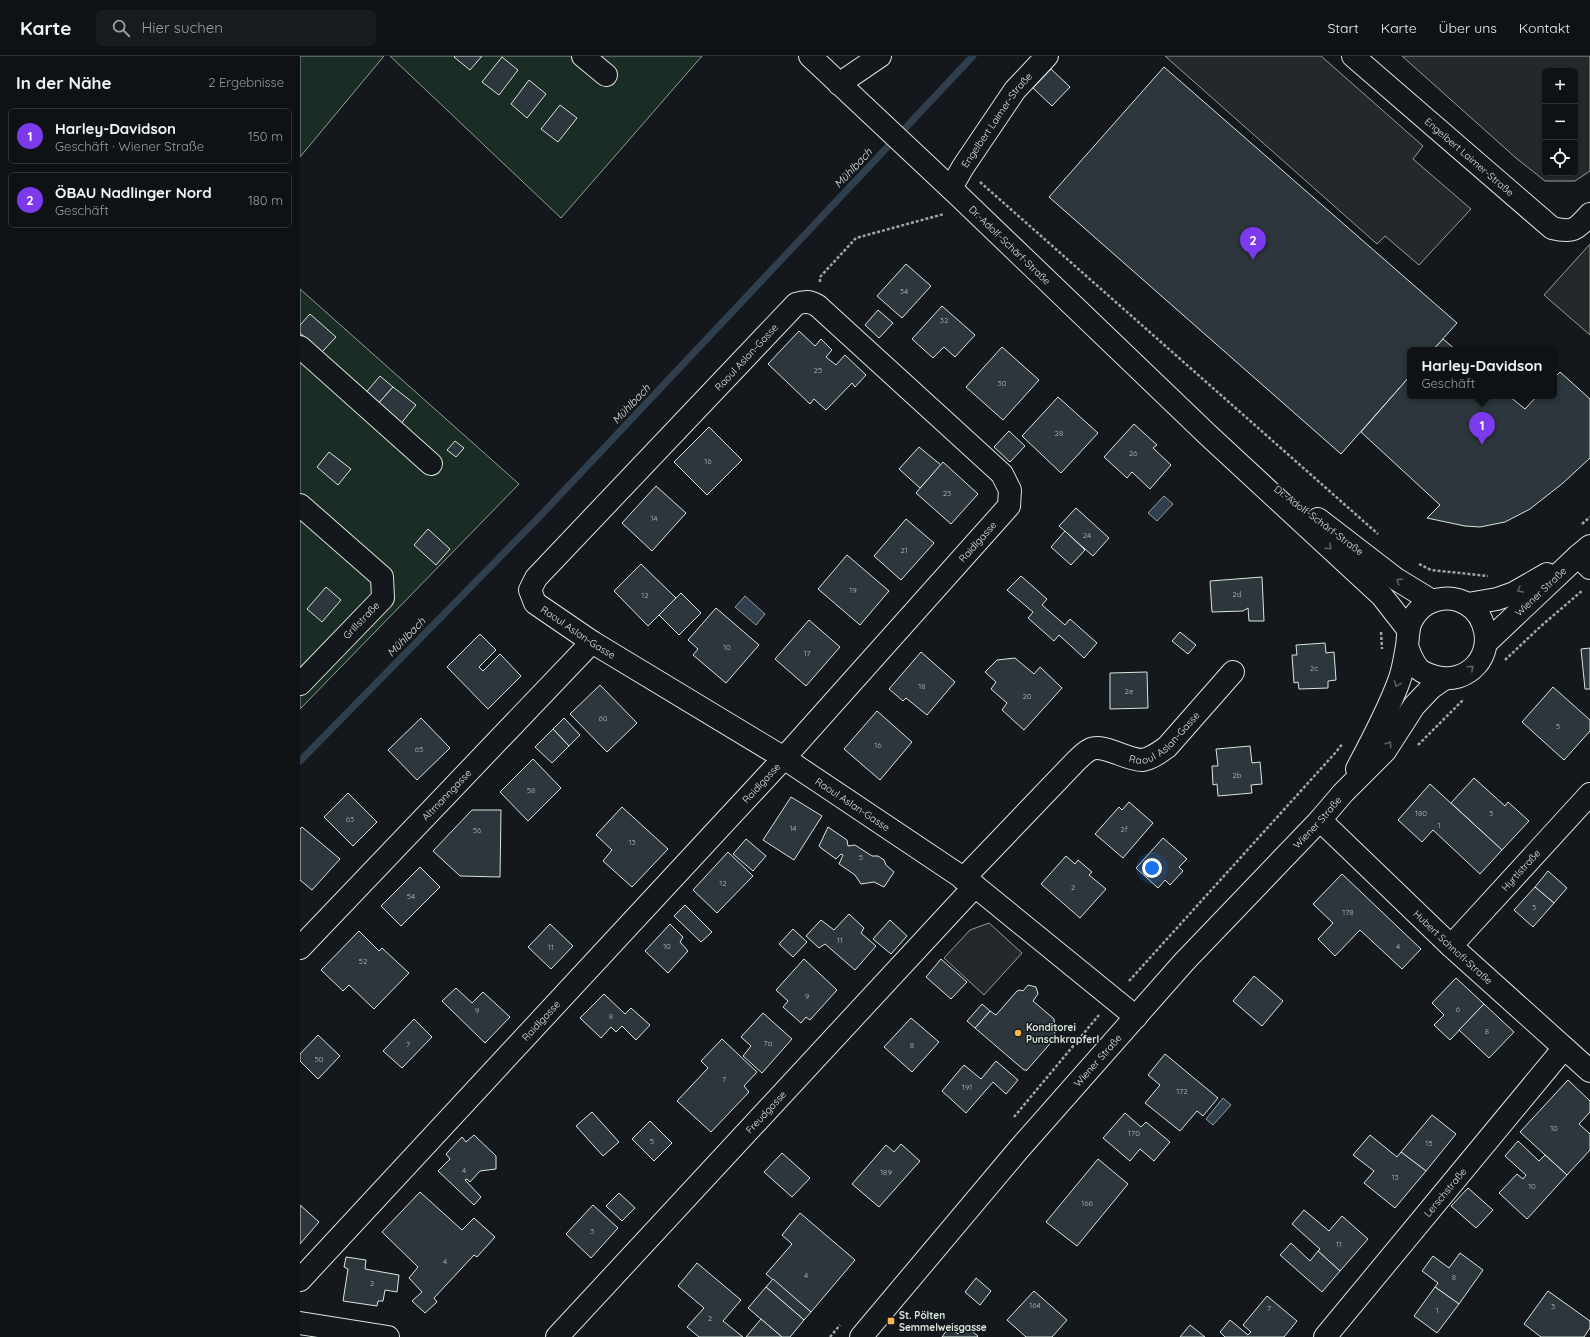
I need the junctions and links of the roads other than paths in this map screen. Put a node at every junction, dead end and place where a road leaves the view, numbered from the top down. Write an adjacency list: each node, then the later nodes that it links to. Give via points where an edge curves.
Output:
1 (584, 56): 6 (street)
2 (810, 56): 7 (street, Dr.-Adolf-Schärf-Straße)
3 (880, 56): 7 (street)
4 (1048, 56): 8 (street, Engelbert Laimer-Straße, via 1015,90 963,167)
5 (1353, 56): 9 (street, Engelbert Laimer-Straße, via 1552,228 1566,231 1579,226)
6 (606, 75)
7 (839, 84): 8 (street, Dr.-Adolf-Schärf-Straße)
8 (955, 192): 12 (street, Dr.-Adolf-Schärf-Straße)
9 (1590, 214)
10 (818, 306): 20 (street, Raoul Aslan-Gasse, via 807,301 796,304 536,578 530,590 535,603); 25 (street, Raidlgasse, via 1002,474 1010,490 1009,506)
11 (300, 347): 13 (street)
12 (1208, 435): 17 (street, Dr.-Adolf-Schärf-Straße, one-way to 12, via 1396,579); 19 (street, Dr.-Adolf-Schärf-Straße, one-way to 19, via 1382,596)
13 (431, 464)
14 (300, 505): 24 (street, Grillstraße, via 382,578 383,598)
15 (1586, 557): 16 (street, Wiener Straße)
16 (1519, 600): 18 (street, Wiener Straße, one-way to 18, via 1497,599); 21 (street, Wiener Straße)
17 (1432, 601): 18 (street, via 1443,598); 19 (street, via 1412,617)
18 (1468, 604): 21 (street, via 1480,616)
19 (1407, 637): 23 (street, via 1412,660 1418,669); 26 (street, one-way to 26, via 1399,681 1371,742)
20 (592, 642): 25 (street, Raoul Aslan-Gasse); 31 (street, Altmanngasse)
21 (1486, 643): 23 (street, one-way to 21, via 1458,677 1470,671 1482,657)
22 (1233, 672): 29 (street, Raoul Aslan-Gasse, via 1167,747 1154,756 1143,760 1095,748 1076,760)
23 (1444, 679): 26 (street, one-way to 23, via 1385,751 1414,706 1431,688)
24 (300, 684)
25 (784, 758): 29 (street, Raoul Aslan-Gasse); 35 (street, Raidlgasse)
26 (1343, 793): 28 (street, Wiener Straße)
27 (1590, 794): 30 (street, Hyrtlstraße)
28 (1320, 820): 30 (street, Hubert Schnofl-Straße); 32 (street, Wiener Straße)
29 (969, 883): 32 (street, Raoul Aslan-Gasse); 39 (street, Freudgasse)
30 (1451, 946): 33 (street, Hubert Schnofl-Straße)
31 (300, 948)
32 (1136, 1016): 40 (street, Wiener Straße, via 1019,1149)
33 (1564, 1048): 34 (street, Hubert Schnofl-Straße); 37 (street, Lerschstraße)
34 (1590, 1071)
35 (300, 1280)
36 (300, 1323): 38 (street)
37 (1334, 1334)
38 (388, 1337)
39 (557, 1337)
40 (861, 1337)

